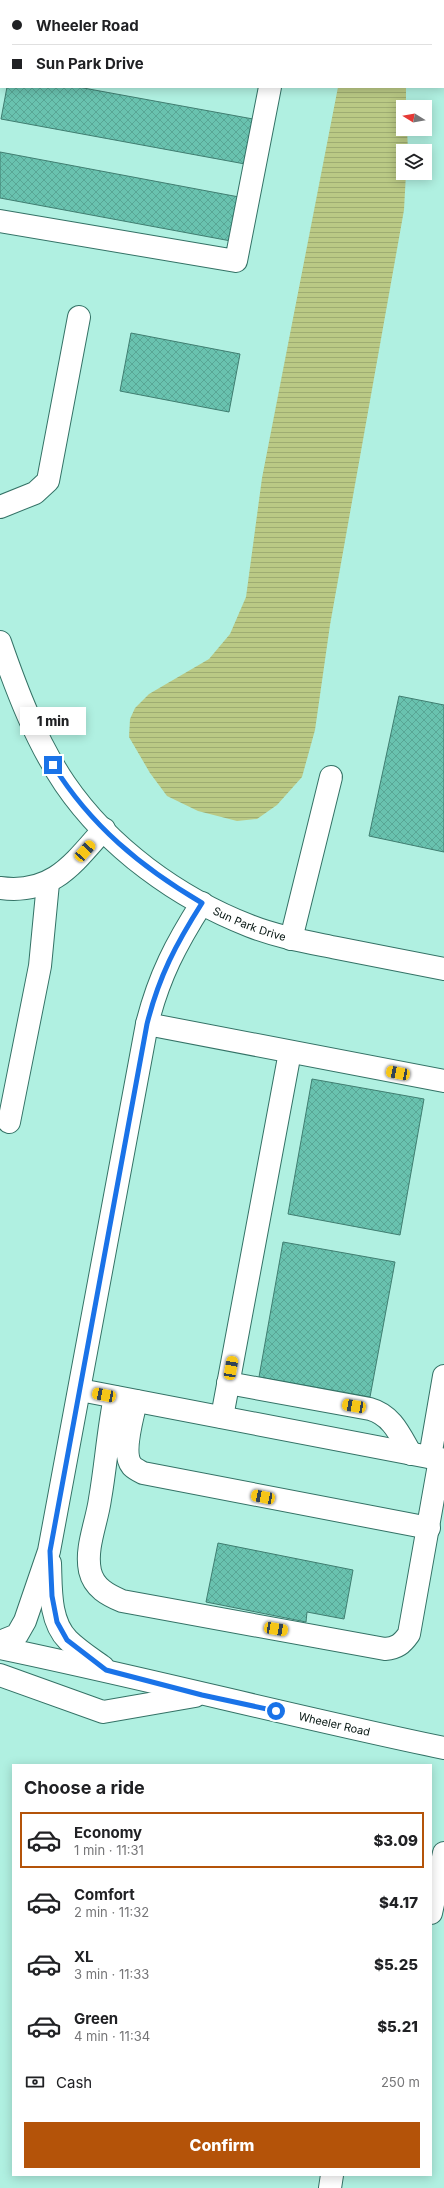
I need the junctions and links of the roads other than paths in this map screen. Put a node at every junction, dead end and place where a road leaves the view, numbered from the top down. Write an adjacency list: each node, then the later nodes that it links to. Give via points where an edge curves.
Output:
1 (270, 88): 2 (street, via 236,261)
2 (0, 221)
3 (79, 317): 4 (street, via 48,481 35,493)
4 (0, 507)
5 (0, 642): 7 (street, Sun Park Drive, via 16,689 47,755 66,785)
6 (331, 777): 11 (street)
7 (104, 829): 8 (street, via 66,872); 10 (street, Sun Park Drive, via 132,856 171,885)
8 (48, 883): 9 (street, via 11,890); 16 (street, via 40,966)
9 (0, 888)
10 (202, 903): 11 (street, Sun Park Drive, via 250,926); 13 (street, via 165,968)
11 (291, 939): 12 (street, Sun Park Drive)
12 (444, 969)
13 (147, 1024): 14 (street); 19 (street)
14 (290, 1052): 15 (street); 18 (street)
15 (444, 1081)
16 (9, 1122)
17 (444, 1376): 22 (street)
18 (228, 1383): 21 (street); 22 (street, via 383,1413)
19 (80, 1390): 20 (street); 24 (street)
20 (126, 1399): 21 (street); 23 (street, via 128,1458 133,1467 143,1473); 23 (street, via 108,1432 101,1499 89,1555 91,1572 97,1586 107,1595 122,1601 153,1607 385,1649 395,1648 403,1643 409,1634)
21 (222, 1417): 22 (street)
22 (431, 1458): 23 (street)
23 (429, 1528)
24 (50, 1551): 25 (street, via 25,1621 17,1635); 27 (street, via 52,1596 57,1622 67,1640)
25 (0, 1642)
26 (0, 1648): 27 (street, Wheeler Road)
27 (106, 1670): 29 (street, Wheeler Road)
28 (0, 1675): 29 (street, Wheeler Road, via 103,1712)
29 (202, 1695): 30 (street, Wheeler Road)
30 (444, 1748)
31 (444, 1853): 32 (street)
32 (432, 1908)
33 (332, 2176): 34 (street)
34 (330, 2188)

